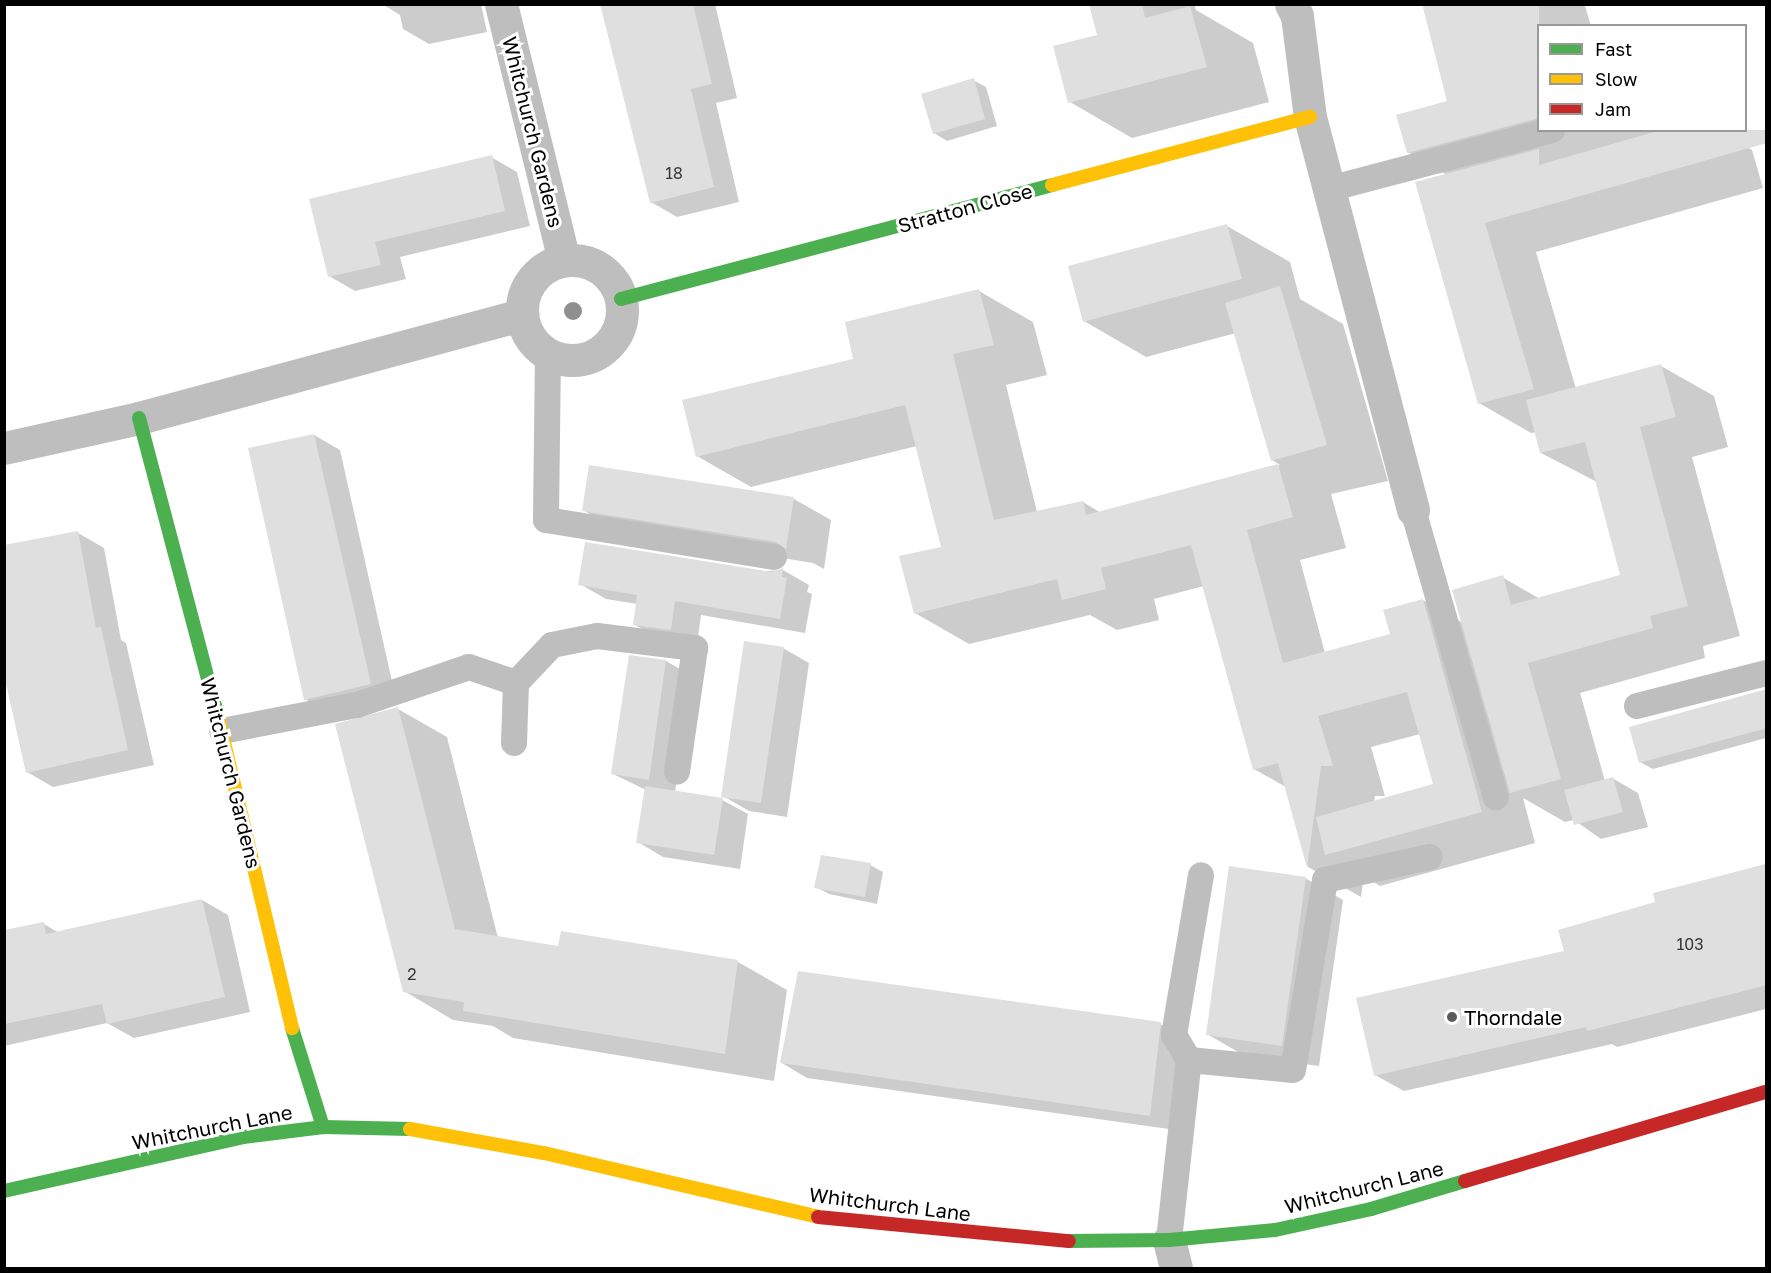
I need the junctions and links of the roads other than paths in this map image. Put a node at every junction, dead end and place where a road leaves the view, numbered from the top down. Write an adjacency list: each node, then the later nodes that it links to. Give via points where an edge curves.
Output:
1 (501, 4): 6 (street, Whitchurch Gardens)
2 (1291, 4): 3 (street, via 1297,16)
3 (1310, 117): 5 (street); 7 (main road, Stratton Close)
4 (1544, 132): 5 (lane)
5 (1329, 189): 12 (street)
6 (564, 260): 7 (street, via 579,260 606,273); 8 (street, via 550,265 533,279 523,300)
7 (621, 299): 9 (street, via 617,330 595,354 580,359)
8 (522, 315): 9 (street, via 536,344); 10 (street)
9 (548, 354): 13 (lane, via 546,520)
10 (139, 418): 11 (street); 17 (main road, Whitchurch Gardens)
11 (4, 448)
12 (1413, 510): 20 (lane)
13 (774, 557)
14 (1767, 674): 16 (lane)
15 (516, 683): 17 (lane, via 469,667 357,705); 18 (lane); 19 (lane, via 552,645 597,636 695,648)
16 (1636, 706)
17 (222, 730): 25 (main road, Whitchurch Gardens, via 299,1056)
18 (514, 743)
19 (677, 772)
20 (1496, 797)
21 (1430, 857): 23 (lane, via 1325,880 1293,1070)
22 (1201, 875): 23 (lane, via 1174,1035)
23 (1189, 1060): 27 (lane)
24 (1767, 1092): 27 (main road, Whitchurch Lane, via 1371,1209)
25 (323, 1127): 26 (main road, Whitchurch Lane, via 243,1137); 27 (main road, Whitchurch Lane, via 441,1132 833,1221)
26 (4, 1191)
27 (1172, 1254)

